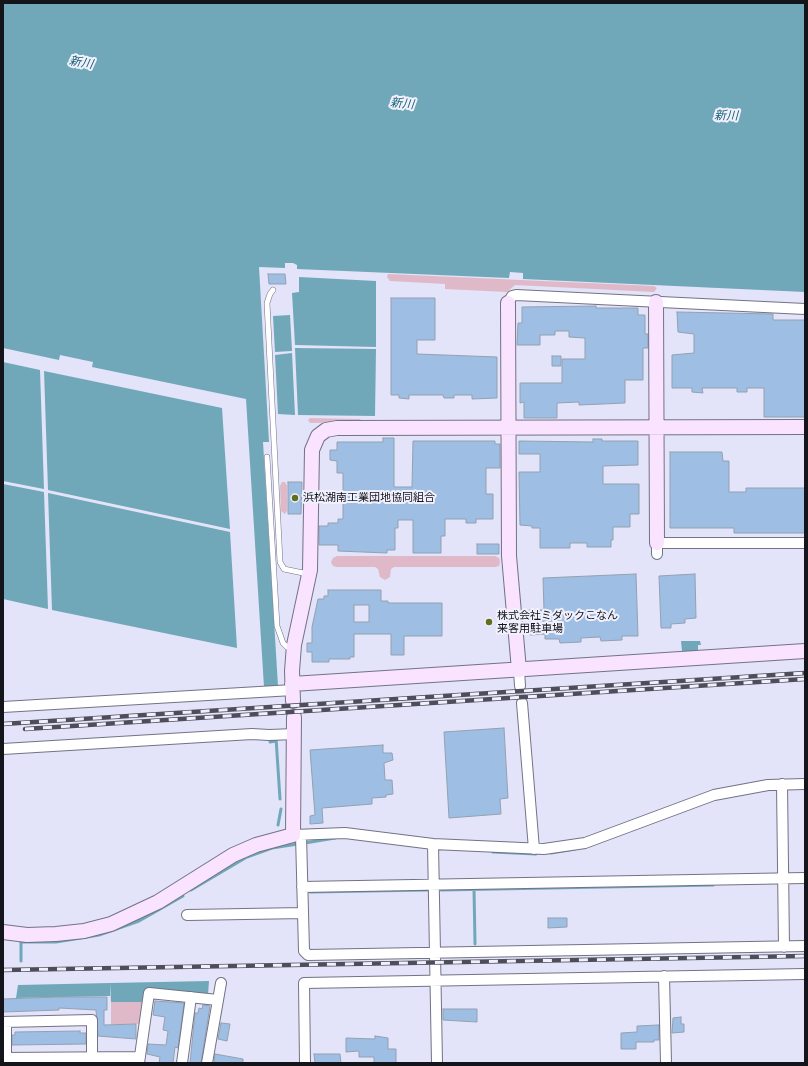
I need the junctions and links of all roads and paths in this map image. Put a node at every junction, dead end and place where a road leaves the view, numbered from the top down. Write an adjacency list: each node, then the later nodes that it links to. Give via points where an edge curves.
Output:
1 (273, 290): 11 (lane, via 266,303 280,562 284,569)
2 (656, 302): 3 (street, via 516,295 512,296); 4 (street); 5 (street)
3 (508, 304): 7 (street)
4 (805, 309)
5 (656, 427): 6 (street); 7 (street); 10 (street)
6 (805, 427)
7 (508, 428): 11 (street, via 337,428 322,432 315,440 312,450); 14 (street, via 509,568)
8 (267, 457): 12 (lane, via 277,626 285,645)
9 (805, 543): 10 (street)
10 (657, 549)
11 (310, 574): 12 (street)
12 (293, 648): 16 (street)
13 (805, 651): 14 (street)
14 (520, 670): 15 (street); 16 (street)
15 (520, 686)
16 (293, 692): 18 (street)
17 (522, 703): 26 (street)
18 (3, 707)
19 (294, 717): 20 (street)
20 (295, 734): 21 (street, via 252,734); 24 (street)
21 (3, 750)
22 (782, 784): 23 (street); 26 (street, via 714,795 584,843); 27 (street)
23 (805, 784)
24 (297, 835): 25 (street, via 345,833); 30 (street); 33 (street, via 256,845 233,855 158,902 111,924 84,931 56,934 27,935)
25 (433, 844): 26 (street); 29 (street)
26 (534, 849)
27 (783, 878): 28 (street); 29 (street); 35 (street)
28 (805, 878)
29 (434, 885): 30 (street); 36 (street)
30 (302, 888): 31 (street)
31 (303, 912): 32 (street); 36 (street, via 304,951 308,955)
32 (187, 915)
33 (3, 932)
34 (805, 946): 35 (street)
35 (784, 947): 36 (street)
36 (435, 952): 39 (street)
37 (805, 974): 38 (street)
38 (664, 976): 39 (street); 52 (street)
39 (436, 980): 50 (street, via 304,982); 51 (street)
40 (221, 983): 42 (street)
41 (191, 998): 42 (street); 47 (street, via 149,993); 48 (street)
42 (218, 1000): 49 (street)
43 (4, 1022): 44 (street, via 92,1020); 45 (street)
44 (92, 1056): 46 (street); 47 (street)
45 (5, 1058): 46 (street)
46 (45, 1060)
47 (139, 1060)
48 (182, 1063)
49 (208, 1063)
50 (305, 1063)
51 (437, 1063)
52 (666, 1063)

